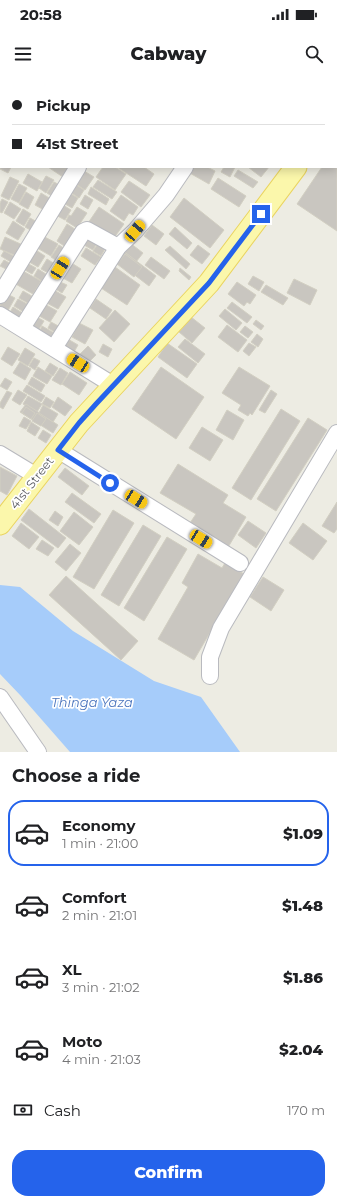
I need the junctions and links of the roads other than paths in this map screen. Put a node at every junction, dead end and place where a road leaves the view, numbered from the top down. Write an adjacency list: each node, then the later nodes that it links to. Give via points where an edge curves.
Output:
1 (77, 168): 5 (street)
2 (184, 168): 4 (street, via 166,195)
3 (295, 168): 9 (main road, 41st Street, via 209,283)
4 (118, 247): 7 (street, via 86,230 83,232); 8 (street)
5 (0, 295)
6 (0, 315): 7 (street)
7 (22, 328): 8 (street)
8 (54, 348): 9 (street)
9 (113, 385): 11 (main road, 41st Street)
10 (337, 433): 13 (street)
11 (58, 450): 14 (main road, 41st Street); 16 (street)
12 (0, 454): 14 (street)
13 (331, 454): 17 (street, via 220,628 210,657)
14 (38, 477): 15 (main road, 41st Street)
15 (3, 516)
16 (240, 563)
17 (210, 676)
18 (0, 697): 19 (street)
19 (38, 752)

